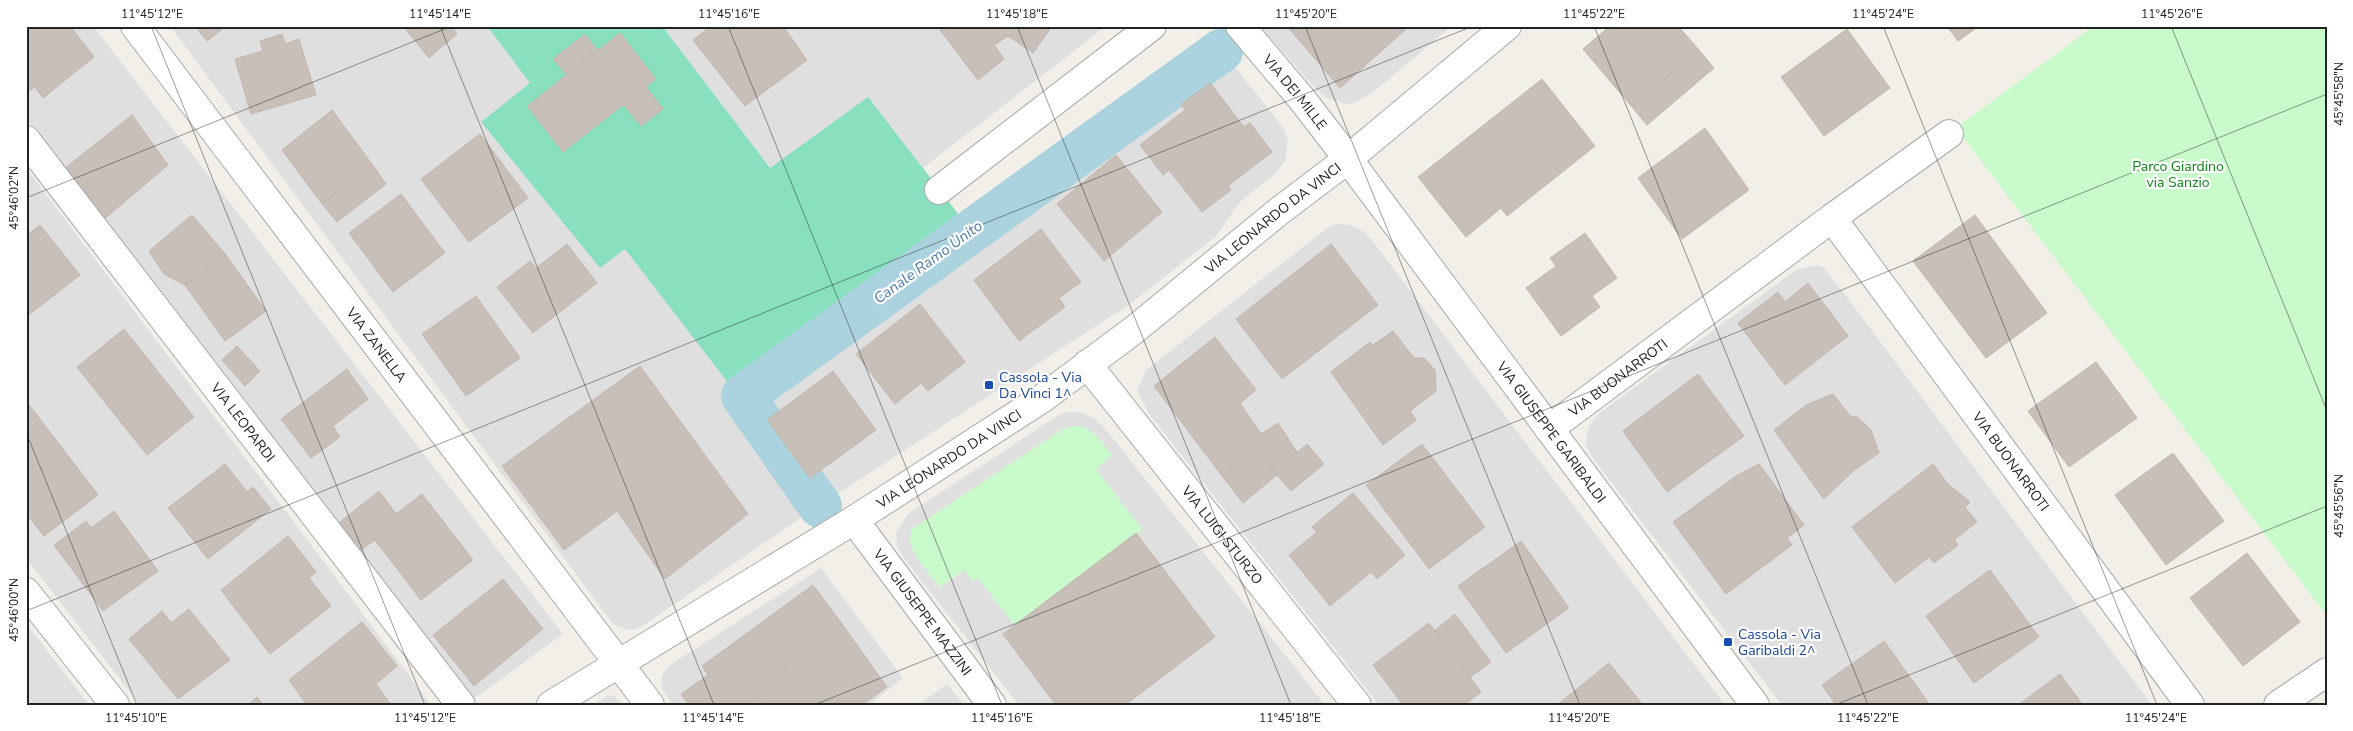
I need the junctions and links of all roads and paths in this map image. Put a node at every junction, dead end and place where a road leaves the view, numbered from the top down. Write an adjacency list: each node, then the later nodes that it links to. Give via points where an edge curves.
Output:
1 (135, 26): 14 (street, VIA ZANELLA)
2 (1152, 26): 8 (street)
3 (1240, 26): 7 (street, VIA DEI MILLE)
4 (1507, 26): 7 (street, VIA LEONARDO DA VINCI)
5 (1949, 134): 9 (street, VIA BUONARROTI)
6 (26, 140): 17 (street, VIA LEOPARDI)
7 (1348, 159): 10 (street, VIA LEONARDO DA VINCI); 11 (street, VIA GIUSEPPE GARIBALDI)
8 (940, 190)
9 (1832, 218): 11 (street, VIA BUONARROTI); 23 (street, VIA BUONARROTI)
10 (1088, 364): 12 (street, VIA LEONARDO DA VINCI, via 1043,398); 21 (street, VIA LUIGI STURZO)
11 (1549, 430): 22 (street, VIA GIUSEPPE GARIBALDI)
12 (854, 520): 14 (street, VIA LEONARDO DA VINCI); 20 (street, VIA GIUSEPPE MAZZINI)
13 (26, 592): 16 (street)
14 (619, 664): 18 (street, VIA LEONARDO DA VINCI); 19 (street, VIA ZANELLA)
15 (2327, 672): 24 (street)
16 (115, 705)
17 (461, 705)
18 (551, 705)
19 (650, 705)
20 (992, 705)
21 (1357, 705)
22 (1755, 705)
23 (2190, 705)
24 (2278, 705)

